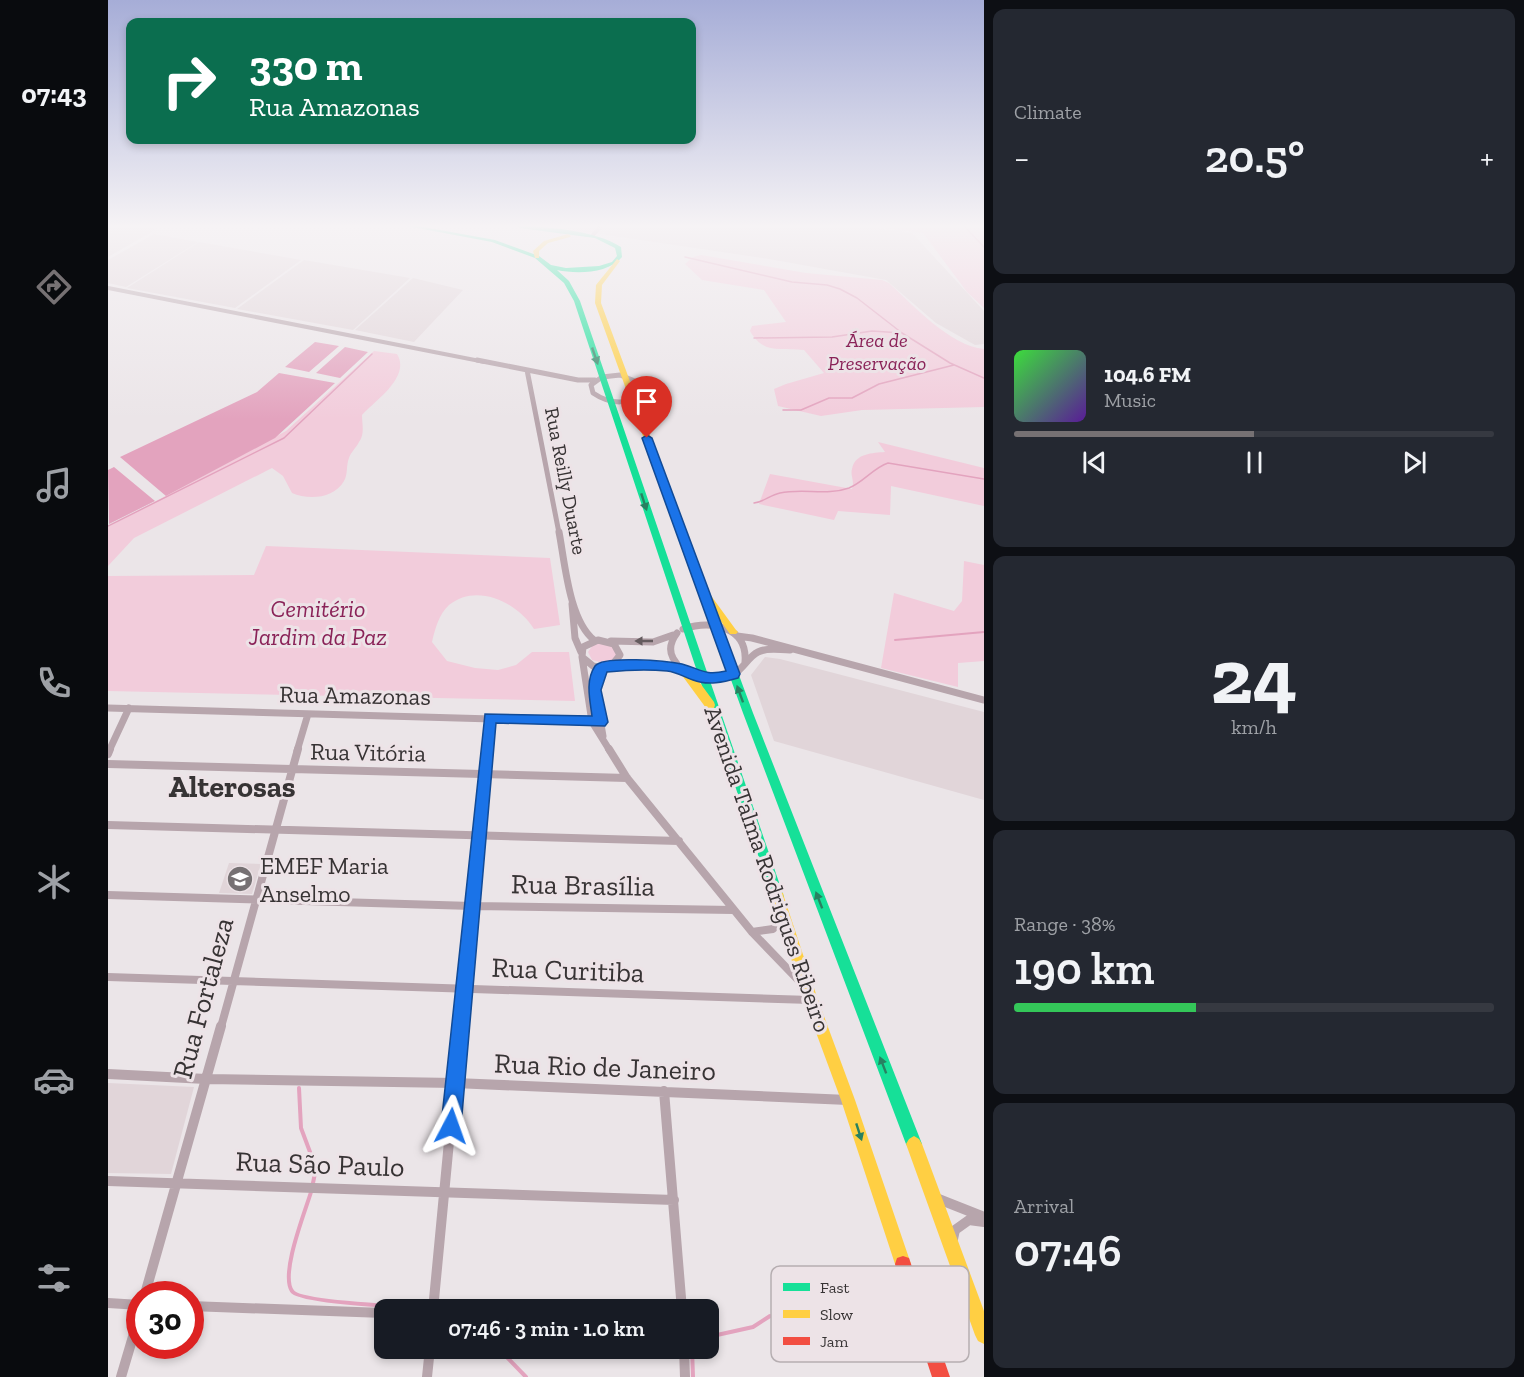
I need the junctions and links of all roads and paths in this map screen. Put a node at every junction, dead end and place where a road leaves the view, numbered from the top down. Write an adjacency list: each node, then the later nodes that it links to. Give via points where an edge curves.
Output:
1 (120, 290): 4 (street)
2 (572, 290): 6 (main road, Avenida Talma Rodrigues Ribeiro, one-way to 6)
3 (597, 290): 5 (main road, Avenida Talma Rodrigues Ribeiro)
4 (527, 370): 7 (street); 12 (street, Rua Reilly Duarte)
5 (624, 375): 6 (street); 9 (main road, Avenida Talma Rodrigues Ribeiro)
6 (599, 379): 7 (street); 8 (street); 10 (main road, Avenida Talma Rodrigues Ribeiro)
7 (578, 380): 8 (street)
8 (591, 387): 10 (street, via 597,397)
9 (633, 400): 10 (street); 11 (main road, Avenida Talma Rodrigues Ribeiro)
10 (611, 402): 14 (main road, Avenida Talma Rodrigues Ribeiro, one-way to 14)
11 (703, 591): 13 (main road, Avenida Talma Rodrigues Ribeiro); 15 (main road)
12 (572, 598): 16 (street, Rua Reilly Duarte, via 584,632); 19 (street, Rua Reilly Duarte, via 575,638)
13 (715, 625): 14 (street, via 698,624); 15 (street); 23 (main road, Avenida Talma Rodrigues Ribeiro)
14 (681, 630): 17 (street, one-way to 17, via 661,641); 22 (street, via 672,639 670,650); 24 (main road, Avenida Talma Rodrigues Ribeiro)
15 (735, 634): 18 (street); 20 (street, via 746,651)
16 (594, 640): 17 (street); 19 (street)
17 (608, 641): 21 (street, via 620,655)
18 (804, 651): 20 (street, via 764,650); 25 (street)
19 (581, 655): 21 (street, via 586,663); 31 (street, Rua Reilly Duarte)
20 (745, 663): 23 (street)
21 (604, 667): 22 (street, via 650,665); 31 (street, Rua Reilly Duarte, via 595,690)
22 (684, 670): 24 (street); 28 (main road)
23 (734, 674): 24 (street); 59 (main road, Avenida Talma Rodrigues Ribeiro, one-way to 23)
24 (703, 678): 28 (main road, Avenida Talma Rodrigues Ribeiro)
25 (984, 700)
26 (108, 708): 27 (street, Rua Amazonas)
27 (129, 708): 29 (street, Rua Amazonas); 32 (street)
28 (713, 708): 45 (main road, Avenida Talma Rodrigues Ribeiro)
29 (308, 714): 30 (street, Rua Amazonas); 34 (street, Rua Fortaleza)
30 (490, 718): 31 (street, Rua Amazonas); 35 (street)
31 (596, 722): 36 (street, Rua Reilly Duarte)
32 (108, 754)
33 (108, 764): 34 (street, Rua Vitória)
34 (291, 769): 35 (street, Rua Vitória); 38 (street, Rua Fortaleza)
35 (484, 774): 36 (street, Rua Vitória); 39 (street)
36 (627, 778): 40 (street, Rua Reilly Duarte)
37 (108, 825): 38 (street)
38 (272, 833): 39 (street); 42 (street, Rua Fortaleza)
39 (477, 835): 40 (street); 43 (street)
40 (679, 841): 44 (street, Rua Reilly Duarte)
41 (108, 895): 42 (street, Rua Brasília)
42 (255, 899): 43 (street, Rua Brasília); 48 (street, Rua Fortaleza)
43 (472, 906): 44 (street, Rua Brasília); 49 (street)
44 (734, 910): 46 (street, Rua Reilly Duarte)
45 (784, 914): 46 (street, via 773,930); 50 (main road, Avenida Talma Rodrigues Ribeiro)
46 (752, 932): 50 (street, Rua Reilly Duarte)
47 (108, 976): 48 (street, Rua Curitiba)
48 (232, 981): 49 (street, Rua Curitiba); 52 (street, Rua Fortaleza)
49 (465, 988): 50 (street, Rua Curitiba); 53 (street)
50 (809, 995): 55 (main road, Avenida Talma Rodrigues Ribeiro)
51 (108, 1074): 52 (street, Rua Rio de Janeiro)
52 (206, 1079): 53 (street, Rua Rio de Janeiro); 57 (street, Rua Fortaleza)
53 (454, 1083): 54 (street, Rua Rio de Janeiro); 58 (street)
54 (664, 1091): 55 (street, Rua Rio de Janeiro); 60 (street)
55 (848, 1101): 63 (main road, Avenida Talma Rodrigues Ribeiro, one-way to 63)
56 (108, 1181): 57 (street, Rua São Paulo)
57 (178, 1183): 58 (street, Rua São Paulo); 65 (street, Rua Fortaleza)
58 (446, 1191): 60 (street, Rua São Paulo); 67 (street)
59 (934, 1197): 61 (street); 62 (main road, Avenida Talma Rodrigues Ribeiro)
60 (674, 1200): 68 (street)
61 (984, 1219): 62 (street, via 969,1220 955,1230)
62 (951, 1245): 64 (main road, Avenida Talma Rodrigues Ribeiro)
63 (904, 1266)
64 (959, 1266)
65 (149, 1281)
66 (969, 1294): 73 (main road, Avenida Talma Rodrigues Ribeiro)
67 (434, 1299)
68 (681, 1299)
69 (108, 1303): 70 (street)
70 (126, 1304)
71 (204, 1307): 72 (street)
72 (374, 1313)
73 (984, 1335)
74 (126, 1359): 78 (street)
75 (428, 1359): 79 (street)
76 (684, 1359): 80 (street)
77 (936, 1362): 81 (main road, Avenida Talma Rodrigues Ribeiro, one-way to 81)
78 (121, 1377)
79 (427, 1377)
80 (685, 1377)
81 (941, 1377)

